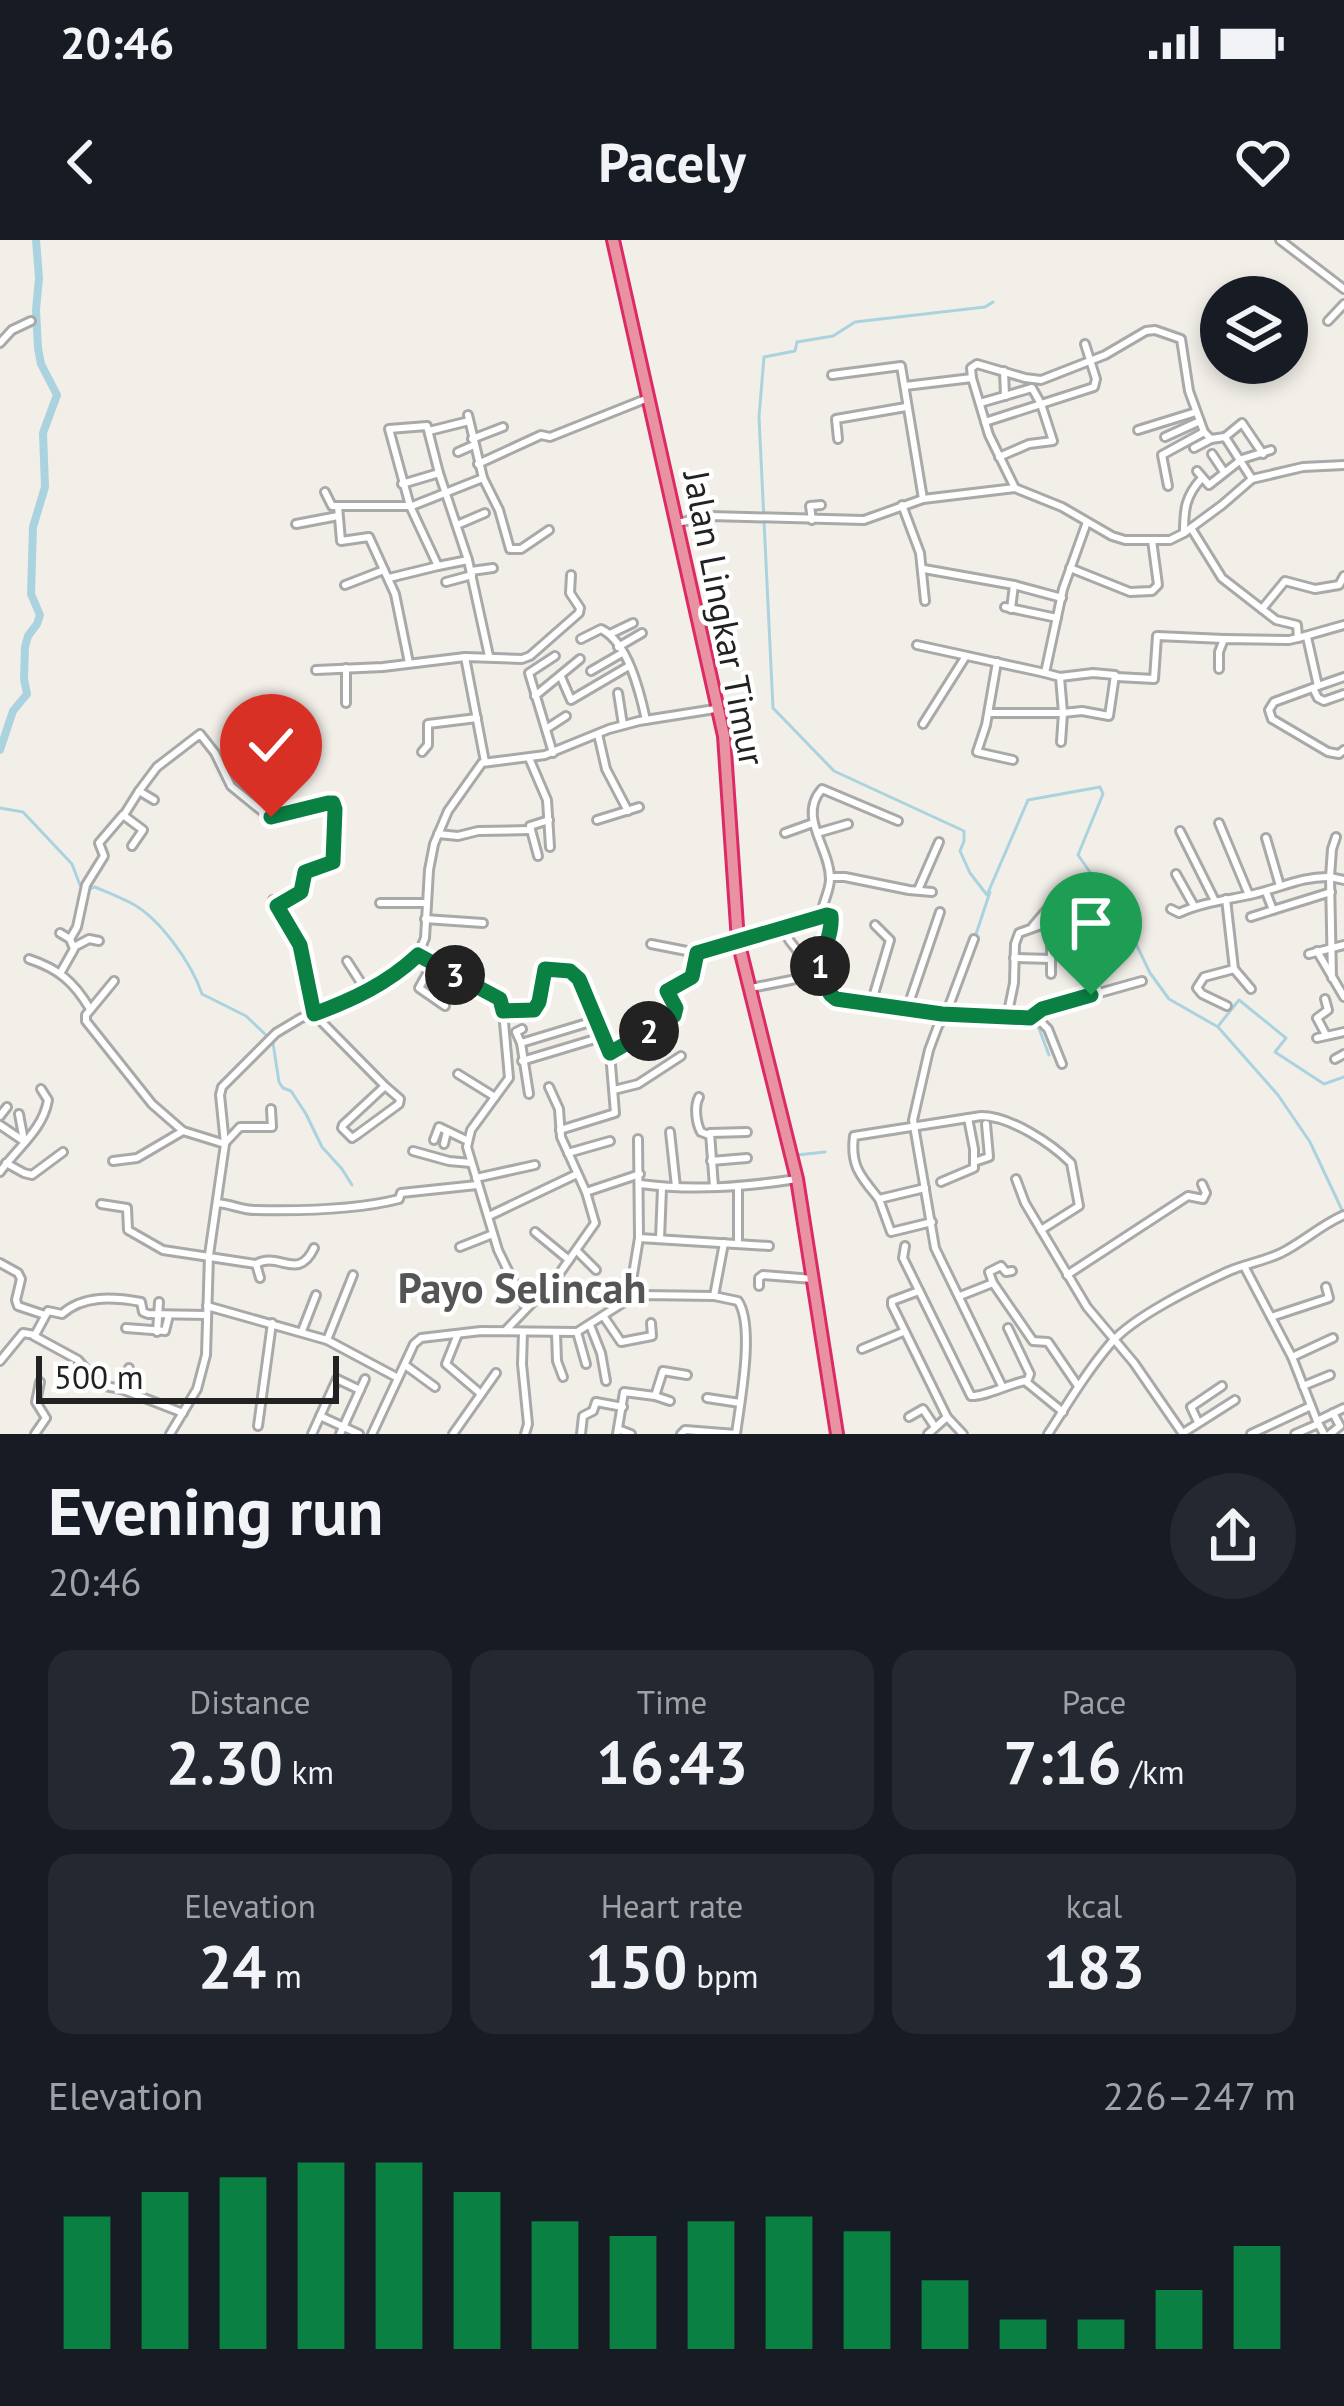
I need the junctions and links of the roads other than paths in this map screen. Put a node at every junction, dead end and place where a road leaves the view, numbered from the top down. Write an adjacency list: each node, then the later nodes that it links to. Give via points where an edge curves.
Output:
1 (613, 240): 15 (highway, Jalan Lingkar Timur)
2 (1280, 240): 3 (street)
3 (1344, 289)
4 (1344, 304): 6 (street)
5 (32, 321): 7 (street)
6 (1328, 321)
7 (0, 344)
8 (1085, 344): 9 (street)
9 (1091, 360): 10 (street, via 1041,380); 17 (street, via 1094,387); 19 (street, via 1146,331 1175,335)
10 (1004, 371): 12 (street, via 977,364); 14 (street)
11 (832, 375): 13 (street, via 898,364)
12 (972, 378): 13 (street); 16 (street)
13 (905, 386): 18 (street)
14 (1005, 396): 16 (street); 17 (street, via 1032,388)
15 (648, 398): 37 (street); 56 (highway, Jalan Lingkar Timur)
16 (980, 404): 21 (street)
17 (1041, 404): 21 (street); 34 (street, via 1053,441)
18 (907, 407): 28 (street, via 836,419); 48 (street)
19 (1196, 412): 20 (street); 23 (street)
20 (1200, 421): 25 (street); 26 (street)
21 (985, 422): 34 (street)
22 (503, 427): 29 (street)
23 (1138, 430)
24 (429, 431): 29 (street, via 469,418); 40 (street); 43 (street, via 389,430)
25 (1208, 435): 27 (street); 30 (street); 33 (street)
26 (1165, 437)
27 (1225, 437): 35 (street); 35 (street, via 1242,423 1267,452)
28 (838, 439)
29 (473, 442): 31 (street); 37 (street)
30 (1194, 448)
31 (458, 452)
32 (1212, 454): 39 (street)
33 (1162, 455): 36 (street); 44 (street)
34 (999, 457): 45 (street)
35 (1242, 459): 39 (street); 42 (street)
36 (1152, 460)
37 (478, 464): 41 (street)
38 (1344, 464): 42 (street)
39 (1224, 472): 60 (street, via 1209,485 1199,474 1185,502)
40 (439, 473): 43 (street); 47 (street)
41 (483, 478): 47 (street); 59 (street, via 510,549)
42 (1252, 478): 60 (street)
43 (402, 484): 50 (street)
44 (1168, 486)
45 (1015, 488): 48 (street); 55 (street)
46 (325, 492): 52 (street)
47 (446, 492): 50 (street); 58 (street)
48 (922, 499): 49 (street)
49 (902, 505): 54 (street, via 868,519); 66 (street)
50 (410, 506): 52 (street); 63 (street)
51 (821, 506): 54 (street, via 810,506)
52 (338, 511): 57 (street); 68 (street, via 341,541 368,536)
53 (485, 513): 58 (street)
54 (812, 520): 56 (street)
55 (1087, 522): 61 (street, via 1125,540); 65 (street)
56 (677, 523): 111 (highway, Jalan Lingkar Timur)
57 (296, 524)
58 (457, 524): 62 (street)
59 (549, 530)
60 (1187, 530): 61 (street); 76 (street, via 1219,575)
61 (1152, 540): 65 (street, via 1154,590 1130,592)
62 (468, 560): 63 (street); 67 (street)
63 (438, 566): 68 (street)
64 (493, 568): 67 (street)
65 (1070, 568): 74 (street)
66 (924, 569): 73 (street); 75 (street)
67 (471, 573): 71 (street); 87 (street)
68 (386, 574): 72 (street); 94 (street)
69 (571, 575): 87 (street, via 577,616 527,658)
70 (1344, 577): 76 (street, via 1320,588 1285,581)
71 (446, 582)
72 (345, 585)
73 (1014, 585): 74 (street); 77 (street, via 1008,608)
74 (1061, 598): 77 (street)
75 (925, 601)
76 (1262, 609): 82 (street, via 1297,625)
77 (1057, 619): 101 (street)
78 (633, 623): 81 (street)
79 (1344, 625): 82 (street)
80 (642, 633): 86 (street)
81 (610, 634): 83 (street, via 601,629); 86 (street)
82 (1302, 637): 84 (street); 106 (street)
83 (581, 639)
84 (1223, 639): 97 (street); 103 (street, via 1157,636 1154,679)
85 (916, 645): 89 (street)
86 (620, 650): 92 (street); 95 (street)
87 (489, 656): 90 (street)
88 (555, 656): 109 (street, via 529,673)
89 (966, 656): 93 (street); 117 (street)
90 (464, 657): 94 (street); 115 (street)
91 (580, 659): 104 (street)
92 (610, 660): 99 (street); 100 (street)
93 (998, 662): 101 (street); 112 (street)
94 (410, 663): 96 (street)
95 (629, 666): 100 (street); 116 (street)
96 (346, 668): 98 (street); 110 (street)
97 (1219, 669)
98 (316, 670)
99 (591, 671)
100 (617, 673): 104 (street, via 571,700)
101 (1045, 674): 102 (street)
102 (1060, 676): 103 (street); 113 (street)
103 (1117, 676): 113 (street, via 1108,717)
104 (561, 677): 109 (street)
105 (1344, 677): 106 (street)
106 (1315, 687): 108 (street, via 1324,701); 122 (street, via 1272,703 1272,719 1328,752)
107 (618, 693): 118 (street)
108 (1344, 694)
109 (535, 696): 119 (street)
110 (346, 703)
111 (718, 709): 116 (street); 180 (highway, Jalan Lingkar Timur)
112 (988, 712): 113 (street); 126 (street, via 977,752)
113 (1064, 713): 121 (street)
114 (566, 716): 119 (street)
115 (477, 718): 123 (street, via 428,724); 127 (street)
116 (646, 720): 118 (street)
117 (923, 724)
118 (623, 725): 120 (street)
119 (546, 729): 124 (street)
120 (598, 734): 124 (street); 131 (street)
121 (1061, 742)
122 (1344, 750)
123 (422, 752)
124 (553, 753): 125 (street)
125 (529, 758): 127 (street); 133 (street)
126 (1013, 760)
127 (485, 762): 143 (street)
128 (139, 791): 129 (street); 132 (street); 214 (street, via 200,734 231,786 268,816 333,803 333,862 305,872 301,892 275,903 300,945)
129 (154, 800)
130 (639, 807): 131 (street)
131 (628, 811): 134 (street)
132 (124, 815): 147 (street, via 143,830); 183 (street, via 99,843 104,856 86,885)
133 (549, 820): 139 (street, via 531,823); 148 (street)
134 (597, 820)
135 (898, 821): 136 (street, via 822,789)
136 (813, 823): 141 (street); 142 (street)
137 (1219, 823): 159 (street)
138 (848, 824): 142 (street)
139 (531, 830): 143 (street); 149 (street)
140 (1180, 831): 161 (street)
141 (785, 833)
142 (817, 833): 151 (street)
143 (438, 834): 163 (street)
144 (1336, 837): 152 (street)
145 (1266, 838): 154 (street)
146 (939, 842): 155 (street)
147 (132, 846)
148 (550, 847)
149 (538, 856)
150 (1176, 874): 164 (street)
151 (830, 877): 155 (street); 168 (street)
152 (1330, 877): 153 (street); 154 (street); 158 (street)
153 (1344, 880)
154 (1280, 886): 156 (street)
155 (918, 890): 157 (street)
156 (1265, 891): 159 (street); 166 (street)
157 (932, 892)
158 (1330, 892): 166 (street); 186 (street)
159 (1250, 895): 160 (street)
160 (1226, 899): 161 (street); 195 (street)
161 (1215, 901): 164 (street)
162 (380, 903): 163 (street)
163 (426, 903): 171 (street)
164 (1194, 906): 165 (street)
165 (1171, 909)
166 (1273, 910): 170 (street)
167 (940, 912): 212 (street)
168 (821, 916): 177 (street); 197 (street, via 832,920)
169 (1085, 917): 172 (street); 175 (street, via 1077,883); 179 (street)
170 (1251, 917)
171 (425, 919): 173 (street); 188 (street)
172 (1051, 921): 175 (street); 191 (street)
173 (483, 923)
174 (875, 925): 208 (street, via 890,940)
175 (1033, 926): 190 (street, via 1016,937)
176 (1113, 928): 179 (street)
177 (784, 929): 180 (street); 193 (street)
178 (61, 933): 183 (street)
179 (1088, 933): 205 (street)
180 (738, 940): 187 (street); 202 (highway, Jalan Lingkar Timur)
181 (974, 940): 215 (street)
182 (99, 941): 183 (street)
183 (72, 943): 196 (street)
184 (651, 944): 187 (street)
185 (1344, 945): 186 (street)
186 (1332, 947): 199 (street); 199 (street, via 1313,952)
187 (697, 953): 224 (street, via 692,977 667,991 674,1016)
188 (418, 955): 194 (street); 204 (street)
189 (29, 958): 196 (street)
190 (1014, 958): 191 (street); 216 (street)
191 (1051, 959): 198 (street)
192 (347, 961): 204 (street)
193 (803, 961)
194 (433, 964): 209 (street, via 418,988); 213 (street, via 500,999)
195 (1234, 969): 203 (street); 210 (street, via 1197,986)
196 (61, 972): 211 (street)
197 (821, 974): 202 (street); 208 (street, via 832,997)
198 (1051, 974)
199 (1332, 977): 206 (street)
200 (114, 981): 211 (street)
201 (1142, 981): 205 (street)
202 (751, 988): 273 (highway, Jalan Lingkar Timur)
203 (1251, 989)
204 (367, 992): 214 (street)
205 (1091, 995): 217 (street)
206 (1344, 997)
207 (1325, 999): 221 (street, via 1328,1010 1317,1018 1322,1036)
208 (871, 1004): 212 (street)
209 (445, 1006)
210 (1227, 1006)
211 (90, 1009): 248 (street, via 86,1022)
212 (907, 1009): 215 (street)
213 (503, 1011): 218 (street, via 537,1008 547,968 574,973); 237 (street, via 509,1078)
214 (314, 1014): 232 (street); 258 (street, via 276,1033 225,1082)
215 (946, 1014): 216 (street); 246 (street, via 929,1050)
216 (1007, 1017): 217 (street)
217 (1030, 1018): 230 (street, via 1043,1022)
218 (597, 1020): 222 (street); 223 (street)
219 (636, 1023): 224 (street)
220 (522, 1029): 223 (street)
221 (1344, 1032)
222 (605, 1036): 225 (street); 228 (street)
223 (521, 1043): 228 (street)
224 (623, 1047): 225 (street)
225 (610, 1053): 235 (street)
226 (1344, 1054): 229 (street)
227 (681, 1055): 235 (street)
228 (522, 1060): 236 (street)
229 (1335, 1060)
230 (1062, 1064)
231 (458, 1074): 237 (street)
232 (385, 1086): 232 (street, via 343,1125 349,1136 400,1102)
233 (549, 1088): 247 (street)
234 (41, 1089): 257 (street, via 48,1106)
235 (614, 1090): 247 (street, via 614,1115)
236 (529, 1094)
237 (495, 1097): 255 (street)
238 (699, 1097): 252 (street, via 698,1127)
239 (7, 1106): 242 (street)
240 (271, 1109): 258 (street, via 272,1127 240,1127)
241 (19, 1114): 257 (street)
242 (0, 1116)
243 (968, 1118): 246 (street); 266 (street); 290 (street, via 1005,1121 1071,1163 1078,1208)
244 (986, 1124): 266 (street, via 989,1157)
245 (0, 1125): 257 (street)
246 (914, 1125): 282 (street); 284 (street, via 854,1136 858,1175)
247 (560, 1130): 262 (street)
248 (183, 1131): 258 (street); 264 (street, via 137,1158)
249 (447, 1131): 254 (street, via 439,1127); 255 (street); 259 (street)
250 (670, 1132): 279 (street)
251 (747, 1132): 252 (street)
252 (709, 1135): 265 (street)
253 (638, 1139): 272 (street)
254 (434, 1140)
255 (466, 1140): 268 (street)
256 (610, 1141): 262 (street)
257 (25, 1142): 267 (street)
258 (225, 1144): 285 (street)
259 (443, 1144)
260 (413, 1151): 268 (street)
261 (63, 1152): 267 (street, via 32,1175)
262 (568, 1153): 271 (street)
263 (747, 1158): 265 (street)
264 (112, 1161)
265 (711, 1161): 281 (street)
266 (974, 1162): 276 (street)
267 (6, 1163): 270 (street)
268 (471, 1163): 275 (street)
269 (536, 1165): 275 (street)
270 (0, 1172)
271 (578, 1174): 283 (street); 288 (street)
272 (640, 1179): 278 (street); 283 (street); 293 (street)
273 (797, 1179): 280 (street); 312 (highway, Jalan Lingkar Timur)
274 (1016, 1179): 290 (street)
275 (478, 1182): 285 (street, via 386,1202 255,1210); 288 (street)
276 (941, 1182)
277 (1202, 1184): 310 (street, via 1203,1199 1185,1198)
278 (662, 1187): 279 (street); 294 (street)
279 (676, 1187): 281 (street)
280 (739, 1187): 281 (street); 296 (street)
281 (714, 1188)
282 (925, 1188): 284 (street); 289 (street)
283 (586, 1192): 301 (street, via 596,1223)
284 (879, 1199): 289 (street, via 891,1232)
285 (218, 1203): 302 (street)
286 (101, 1204): 302 (street, via 127,1208 128,1230 155,1246)
287 (1344, 1215): 306 (street, via 1276,1256)
288 (488, 1216): 292 (street)
289 (932, 1222): 319 (street, via 935,1248)
290 (1040, 1230): 310 (street)
291 (535, 1232): 303 (street)
292 (493, 1234): 299 (street); 322 (street)
293 (639, 1238): 294 (street); 320 (street)
294 (660, 1239): 295 (street)
295 (724, 1243): 296 (street); 318 (street)
296 (738, 1244): 297 (street)
297 (770, 1246)
298 (905, 1246): 316 (street)
299 (460, 1247)
300 (314, 1248): 305 (street, via 301,1264)
301 (577, 1251): 303 (street); 307 (street)
302 (209, 1255): 305 (street); 323 (street)
303 (569, 1260): 322 (street)
304 (0, 1263): 324 (street, via 21,1279 18,1306)
305 (256, 1264): 311 (street)
306 (1244, 1265): 328 (street); 345 (street)
307 (596, 1270)
308 (1012, 1271): 313 (street, via 989,1272)
309 (353, 1275): 344 (street)
310 (1067, 1275): 345 (street)
311 (260, 1277)
312 (813, 1279): 314 (street, via 763,1275); 401 (highway, Jalan Lingkar Timur)
313 (993, 1282): 319 (street); 365 (street, via 1033,1341 1048,1342)
314 (759, 1286)
315 (1326, 1287): 328 (street, via 1329,1298)
316 (919, 1291): 339 (street, via 891,1303); 364 (street, via 971,1396)
317 (316, 1295): 334 (street)
318 (714, 1296): 320 (street); 373 (street, via 743,1306)
319 (960, 1296): 364 (street)
320 (628, 1299): 327 (street)
321 (159, 1302): 325 (street)
322 (526, 1308): 335 (street)
323 (207, 1311): 326 (street); 329 (street); 378 (street, via 206,1355)
324 (46, 1315): 325 (street, via 108,1299 139,1301 144,1313); 342 (street)
325 (158, 1315): 326 (street); 336 (street)
326 (169, 1315): 336 (street)
327 (604, 1317): 330 (street, via 621,1342 652,1336); 331 (street)
328 (1271, 1317): 347 (street)
329 (272, 1323): 334 (street); 385 (street)
330 (651, 1323)
331 (590, 1325): 338 (street); 358 (street)
332 (125, 1328): 336 (street)
333 (1008, 1328): 360 (street)
334 (302, 1331): 344 (street)
335 (505, 1331): 337 (street); 341 (street)
336 (158, 1332)
337 (523, 1332): 340 (street); 397 (street)
338 (577, 1332): 340 (street); 349 (street)
339 (903, 1332): 346 (street); 381 (street)
340 (556, 1333): 355 (street)
341 (458, 1334): 350 (street, via 417,1340); 368 (street, via 447,1366)
342 (34, 1336): 348 (street, via 23,1333); 366 (street, via 78,1360 97,1383)
343 (1334, 1338): 347 (street)
344 (327, 1340): 357 (street)
345 (1113, 1340): 365 (street); 390 (street)
346 (862, 1349)
347 (1292, 1357): 362 (street)
348 (0, 1361)
349 (586, 1364)
350 (406, 1365): 357 (street); 363 (street)
351 (129, 1368): 366 (street)
352 (496, 1373): 368 (street)
353 (687, 1375): 369 (street, via 662,1371)
354 (1330, 1376): 362 (street)
355 (563, 1377)
356 (365, 1378): 367 (street)
357 (398, 1378): 395 (street)
358 (606, 1381)
359 (40, 1382): 391 (street, via 36,1402 46,1418)
360 (1028, 1382): 364 (street); 377 (street)
361 (1222, 1386): 383 (street, via 1191,1407)
362 (1303, 1386): 374 (street)
363 (435, 1387)
364 (1002, 1387)
365 (1078, 1387): 377 (street)
366 (122, 1389): 378 (street)
367 (360, 1390): 380 (street, via 337,1379); 386 (street)
368 (481, 1394): 396 (street)
369 (655, 1396): 372 (street); 375 (street, via 626,1391)
370 (707, 1398): 373 (street)
371 (1234, 1400): 383 (street)
372 (670, 1401)
373 (740, 1403): 400 (street, via 736,1434)
374 (1311, 1406): 384 (street); 404 (street)
375 (622, 1407): 389 (street); 398 (street, via 598,1401 583,1416)
376 (1344, 1408): 379 (street)
377 (1063, 1412): 403 (street)
378 (183, 1413): 387 (street)
379 (1333, 1413): 384 (street); 406 (street, via 1340,1426)
380 (320, 1416): 386 (street); 393 (street)
381 (947, 1417): 388 (street); 402 (street)
382 (909, 1418): 388 (street, via 923,1409)
383 (1198, 1422): 390 (street)
384 (1317, 1422): 405 (street); 406 (street)
385 (258, 1426)
386 (342, 1430): 394 (street)
387 (172, 1431): 392 (street)
388 (932, 1431)
389 (618, 1432): 399 (street)
390 (1183, 1433)
391 (35, 1434)
392 (182, 1434)
393 (312, 1434)
394 (359, 1434)
395 (372, 1434)
396 (453, 1434)
397 (525, 1434)
398 (581, 1434)
399 (631, 1434)
400 (681, 1434)
401 (837, 1434)
402 (963, 1434)
403 (1048, 1434)
404 (1251, 1434)
405 (1295, 1434)
406 (1327, 1434)

